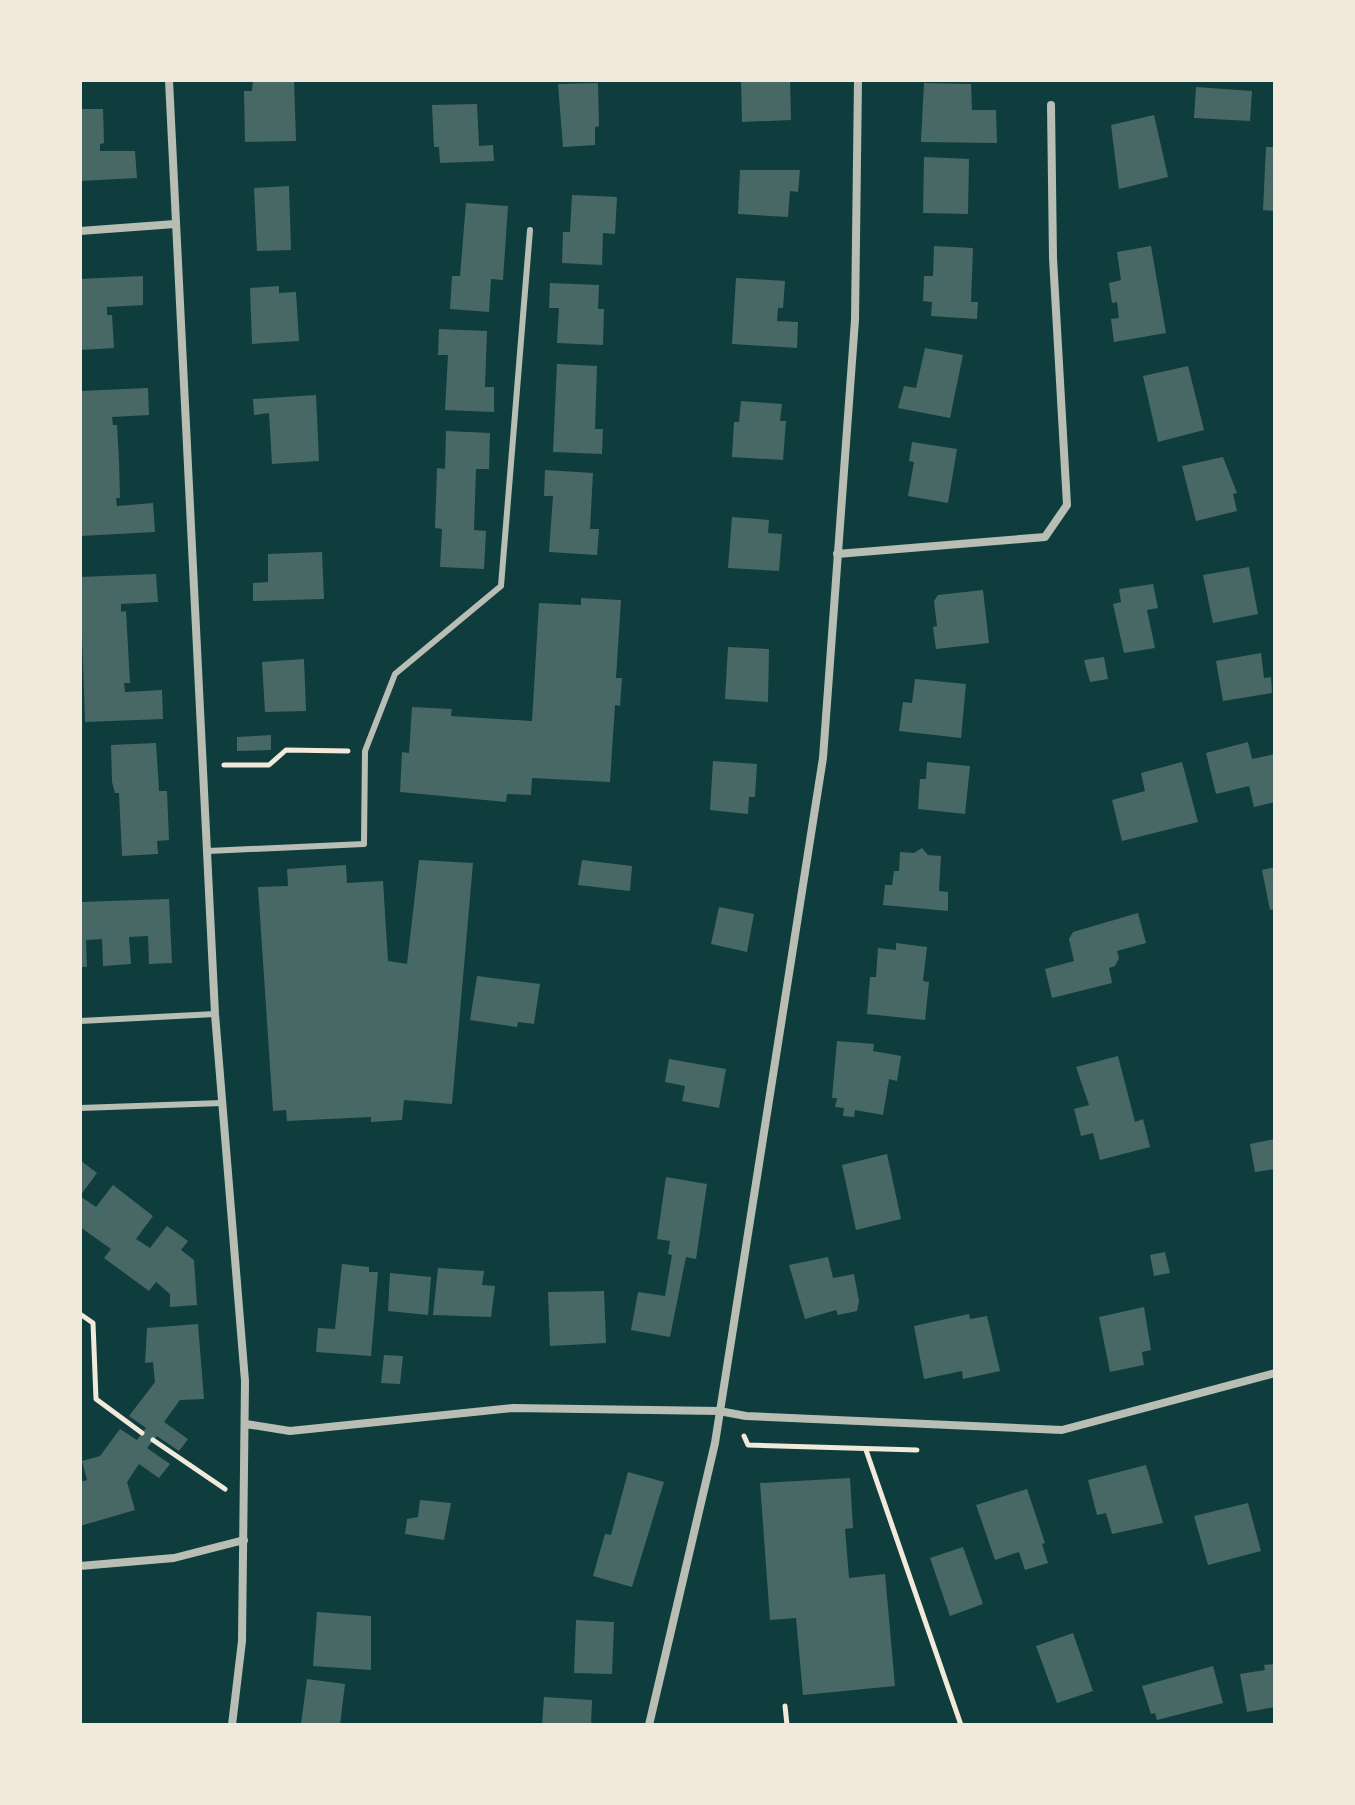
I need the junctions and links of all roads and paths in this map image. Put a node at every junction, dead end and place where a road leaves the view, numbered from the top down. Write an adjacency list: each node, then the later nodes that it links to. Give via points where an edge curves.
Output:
1 (169, 80): 4 (street)
2 (858, 80): 7 (street, via 855,320)
3 (1051, 105): 7 (street, via 1053,258 1067,505 1045,537)
4 (175, 224): 6 (street); 9 (street)
5 (530, 230): 8 (lane, via 501,586 395,674)
6 (80, 231)
7 (837, 554): 17 (street, via 823,758)
8 (365, 751): 9 (path, via 286,750 269,765); 10 (lane, via 364,844)
9 (203, 765): 10 (street)
10 (208, 851): 11 (street)
11 (215, 1014): 12 (lane); 13 (street)
12 (80, 1021)
13 (222, 1103): 14 (lane); 19 (street)
14 (80, 1108)
15 (80, 1314): 20 (path, via 93,1323 96,1399)
16 (1275, 1373): 18 (street, via 1062,1430)
17 (719, 1411): 18 (street); 19 (street, via 513,1408 290,1431); 29 (street)
18 (746, 1416): 22 (path, via 743,1435 748,1445)
19 (246, 1424): 24 (street)
20 (142, 1433)
21 (153, 1440): 24 (path)
22 (866, 1450): 23 (path); 31 (path)
23 (917, 1450)
24 (245, 1503): 25 (street)
25 (244, 1540): 26 (street, via 174,1558); 28 (street, via 242,1641)
26 (80, 1566)
27 (785, 1706): 30 (path)
28 (232, 1725)
29 (649, 1725)
30 (787, 1725)
31 (961, 1725)

